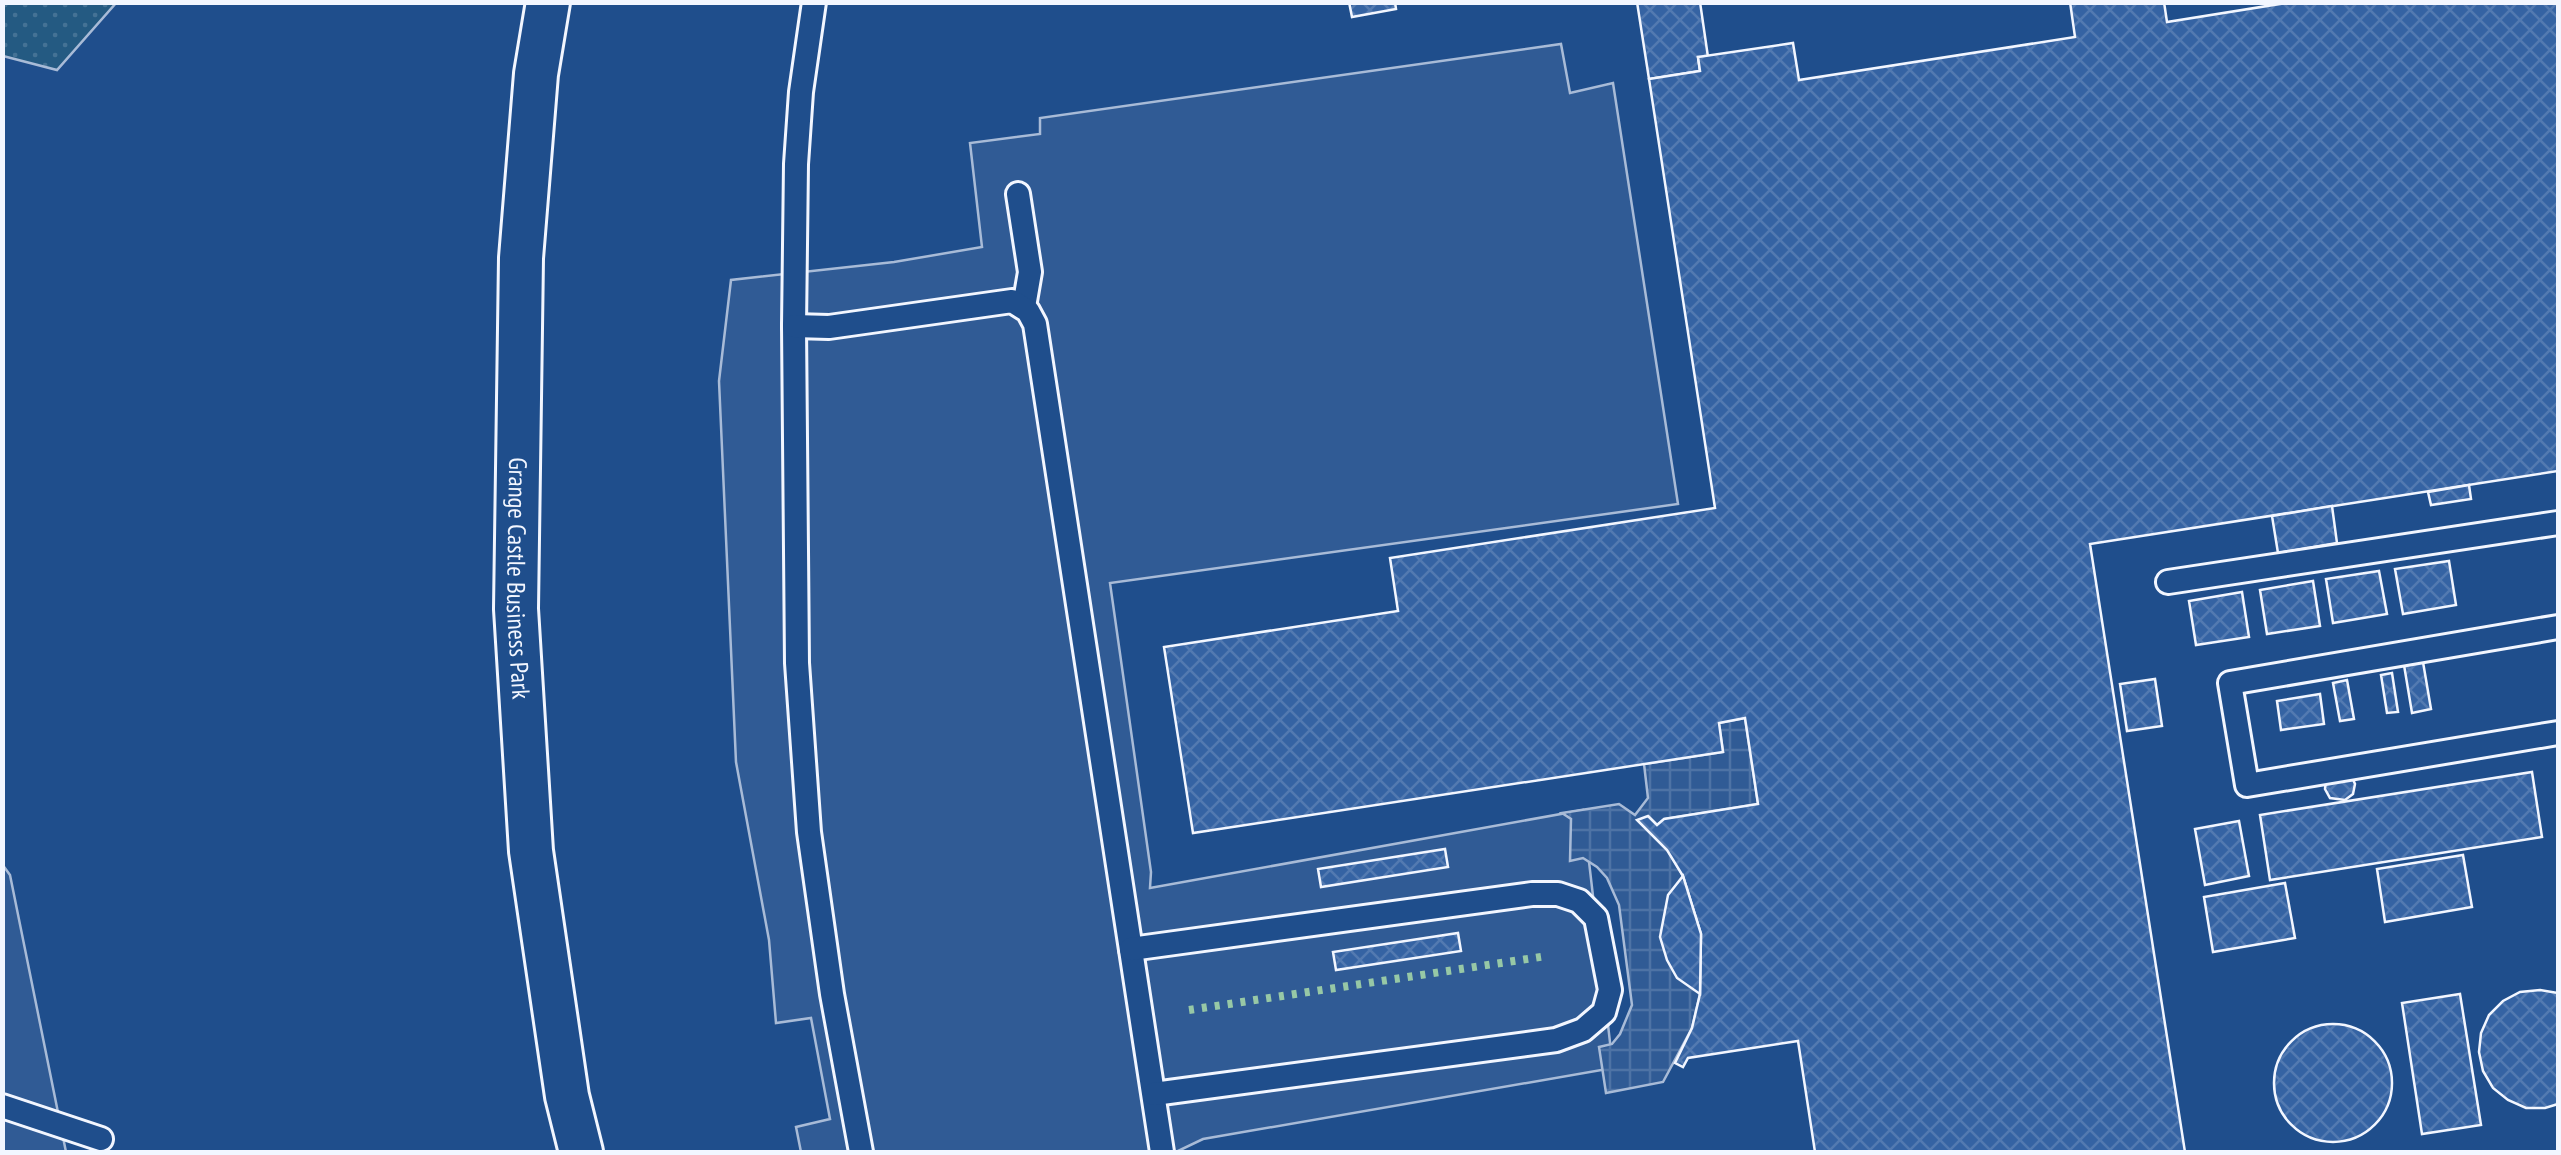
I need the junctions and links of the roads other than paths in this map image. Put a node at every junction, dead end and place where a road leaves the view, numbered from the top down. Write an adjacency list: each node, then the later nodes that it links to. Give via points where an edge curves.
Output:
1 (548, 2): 14 (street, Grange Castle Business Park, via 521,258 516,609 531,851)
2 (814, 2): 5 (lane, via 796,164)
3 (1018, 194): 4 (lane, via 1030,272)
4 (1024, 308): 5 (lane, via 1012,301); 10 (lane, via 1035,324 1046,389)
5 (794, 326): 15 (lane, via 803,778)
6 (2558, 523): 7 (lane)
7 (2168, 582)
8 (2558, 627): 9 (lane, via 2230,682 2247,785)
9 (2558, 733)
10 (1131, 949): 11 (lane); 11 (lane, via 1558,894 1579,901 1596,918 1610,990 1604,1012 1556,1040)
11 (1154, 1094): 16 (lane)
12 (2, 1106): 13 (lane)
13 (102, 1139)
14 (581, 1152)
15 (861, 1152)
16 (1162, 1152)

